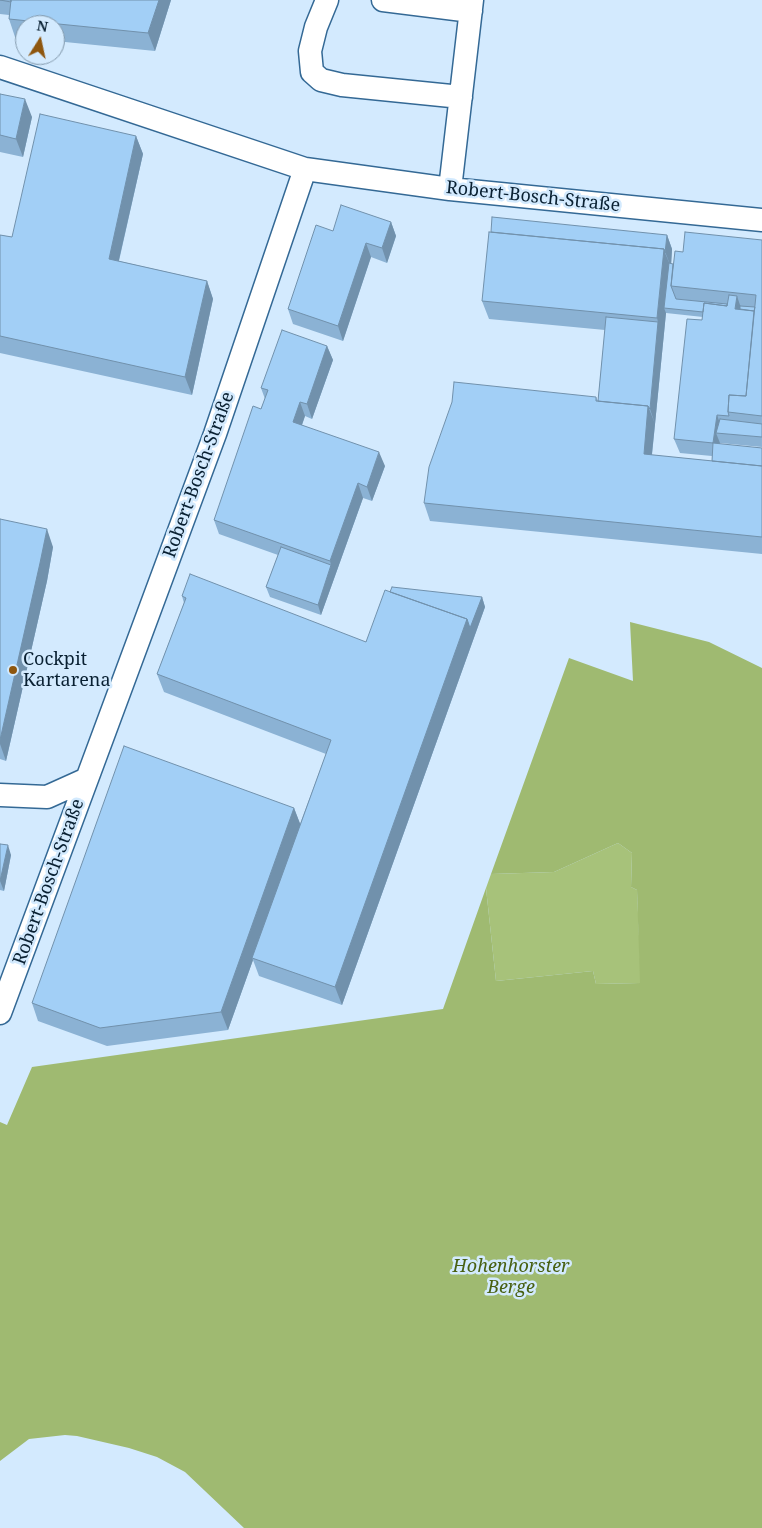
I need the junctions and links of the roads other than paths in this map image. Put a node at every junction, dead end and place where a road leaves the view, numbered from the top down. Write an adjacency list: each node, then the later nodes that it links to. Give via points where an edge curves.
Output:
1 (327, 0): 5 (street, via 310,51 312,72 320,80)
2 (383, 0): 3 (street)
3 (472, 5): 5 (street)
4 (0, 67): 6 (street, Robert-Bosch-Straße)
5 (461, 97): 7 (street)
6 (304, 169): 7 (street, Robert-Bosch-Straße); 9 (street, Robert-Bosch-Straße, via 215,434)
7 (450, 189): 8 (street, Robert-Bosch-Straße)
8 (762, 220)
9 (87, 779): 10 (street, Robert-Bosch-Straße, via 47,797); 11 (street, Robert-Bosch-Straße)
10 (0, 796)
11 (0, 1013)

